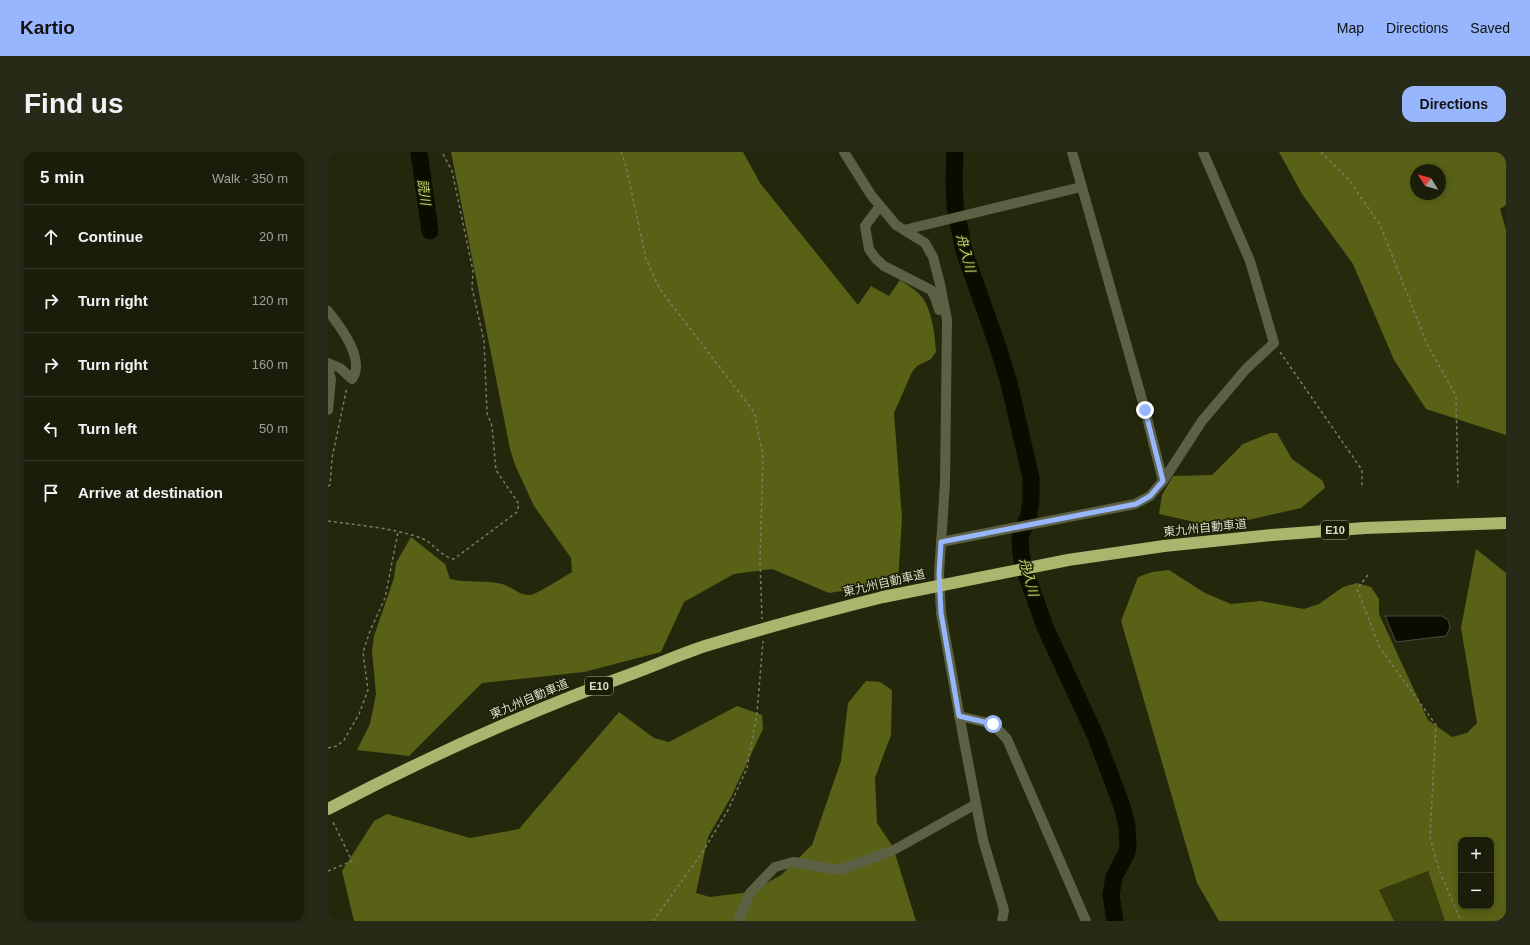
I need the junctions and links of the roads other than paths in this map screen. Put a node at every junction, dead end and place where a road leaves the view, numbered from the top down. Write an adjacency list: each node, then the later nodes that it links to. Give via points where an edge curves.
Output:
1 (844, 152): 5 (street)
2 (1072, 152): 4 (street)
3 (1203, 152): 12 (street, via 1250,261 1274,344 1246,369 1202,421)
4 (1081, 187): 6 (street); 12 (street)
5 (880, 206): 6 (street, via 896,225); 8 (street, via 865,226 869,250 884,266 930,290 942,318)
6 (904, 230): 8 (street, via 925,243 933,257)
7 (328, 311): 9 (street, via 343,329 355,355 356,374 352,379 340,368)
8 (947, 320): 14 (street, via 945,483)
9 (328, 363)
10 (328, 369): 11 (street, via 332,379)
11 (328, 410)
12 (1163, 481): 14 (street, via 1150,496 1136,504)
13 (1506, 523): 17 (highway, 東九州自動車道 / E10, bridge, via 1365,528 1164,546 1068,560 883,597 793,620 704,647 597,686 396,774)
14 (941, 542): 15 (street, via 941,613)
15 (959, 716): 16 (street); 20 (street, via 993,724 1007,739)
16 (976, 804): 18 (street, via 892,851 839,870 793,862 775,867 750,893); 19 (street, via 983,840 1004,910)
17 (330, 814)
18 (738, 921)
19 (1002, 921)
20 (1086, 921)

